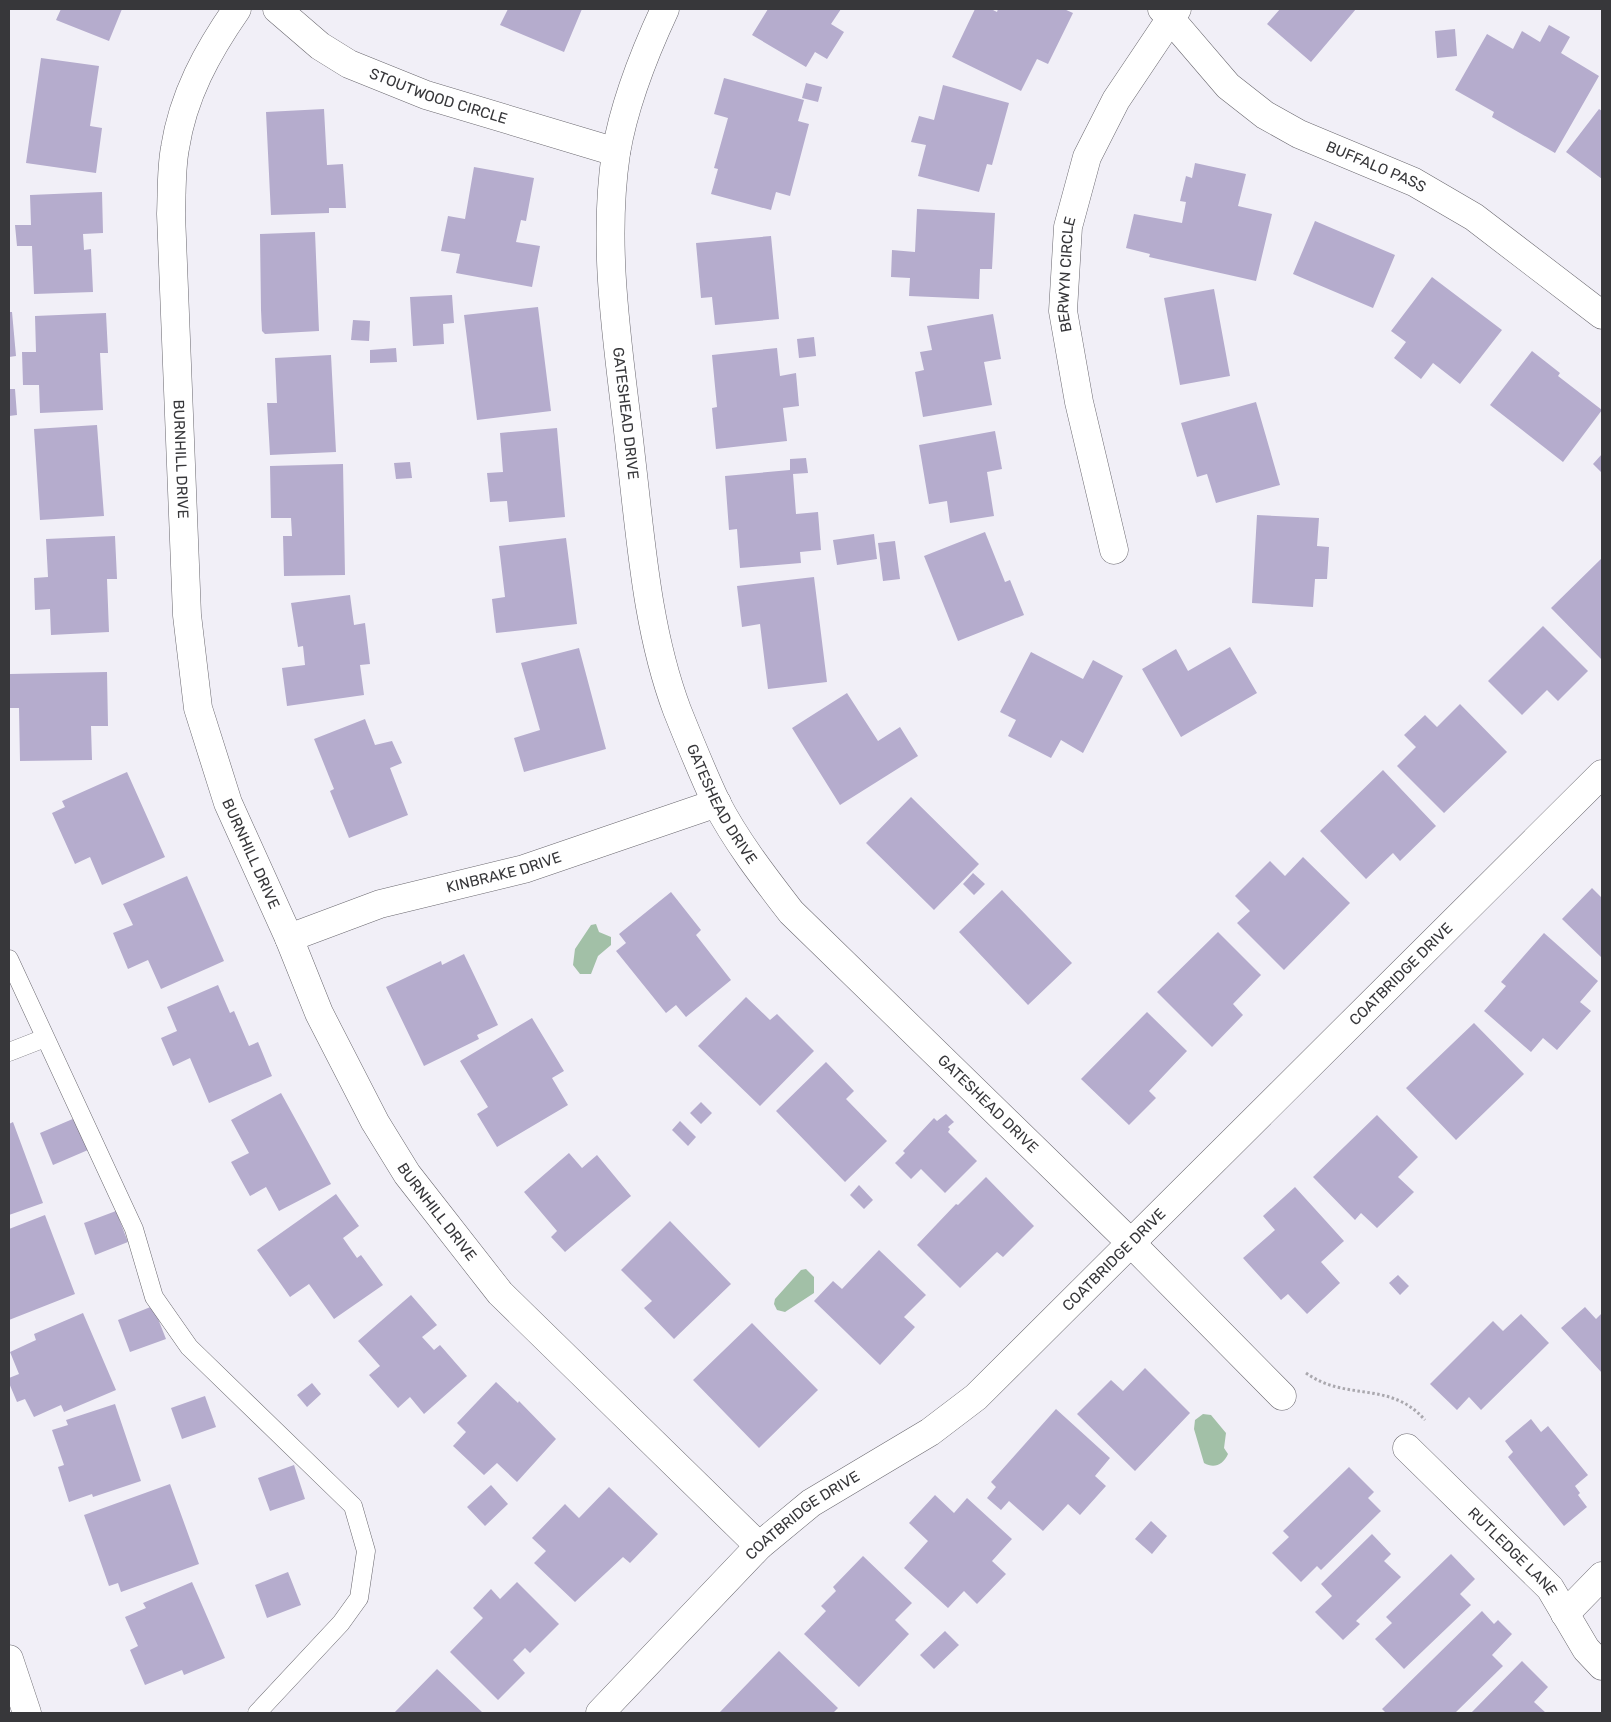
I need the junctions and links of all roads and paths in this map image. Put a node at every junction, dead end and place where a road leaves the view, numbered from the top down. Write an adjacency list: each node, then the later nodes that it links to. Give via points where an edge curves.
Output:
1 (237, 9): 10 (street, BURNHILL DRIVE, via 210,48 185,102 175,149 171,214 187,615 198,708 228,803)
2 (277, 9): 5 (street, STOUTWOOD CIRCLE, via 320,46 349,64 426,95)
3 (664, 9): 5 (street, GATESHEAD DRIVE, via 634,86)
4 (1170, 12): 6 (street, BUFFALO PASS, via 1228,86 1265,115 1299,134 1414,182 1474,217); 7 (street, BERWYN CIRCLE, via 1116,100 1087,156 1068,227 1063,311 1079,402)
5 (616, 152): 9 (street, GATESHEAD DRIVE, via 610,222 612,290 644,566 657,641 676,708)
6 (1602, 315)
7 (1114, 550)
8 (1602, 774): 14 (street, COATBRIDGE DRIVE)
9 (717, 803): 10 (street, KINBRAKE DRIVE, via 524,869 380,904); 14 (street, GATESHEAD DRIVE, via 747,854 791,912)
10 (289, 938): 19 (street, BURNHILL DRIVE, via 319,1013 375,1122 407,1174 500,1293)
11 (9, 959): 12 (lane)
12 (45, 1038): 13 (lane); 25 (lane, via 134,1229 154,1297 189,1347 353,1506 366,1551 359,1598)
13 (9, 1052)
14 (1130, 1242): 16 (street, GATESHEAD DRIVE); 19 (street, COATBRIDGE DRIVE, via 976,1397 930,1432 811,1503)
15 (1300, 1368): 17 (path, via 1336,1388 1386,1395 1404,1402)
16 (1282, 1396)
17 (1430, 1425)
18 (1407, 1448): 21 (street, RUTLEDGE LANE, via 1550,1588)
19 (759, 1546): 26 (street, COATBRIDGE DRIVE)
20 (1602, 1576): 21 (street)
21 (1565, 1614): 23 (street, RUTLEDGE LANE, via 1586,1649)
22 (9, 1659): 24 (street)
23 (1602, 1666)
24 (26, 1713)
25 (257, 1713)
26 (600, 1713)

